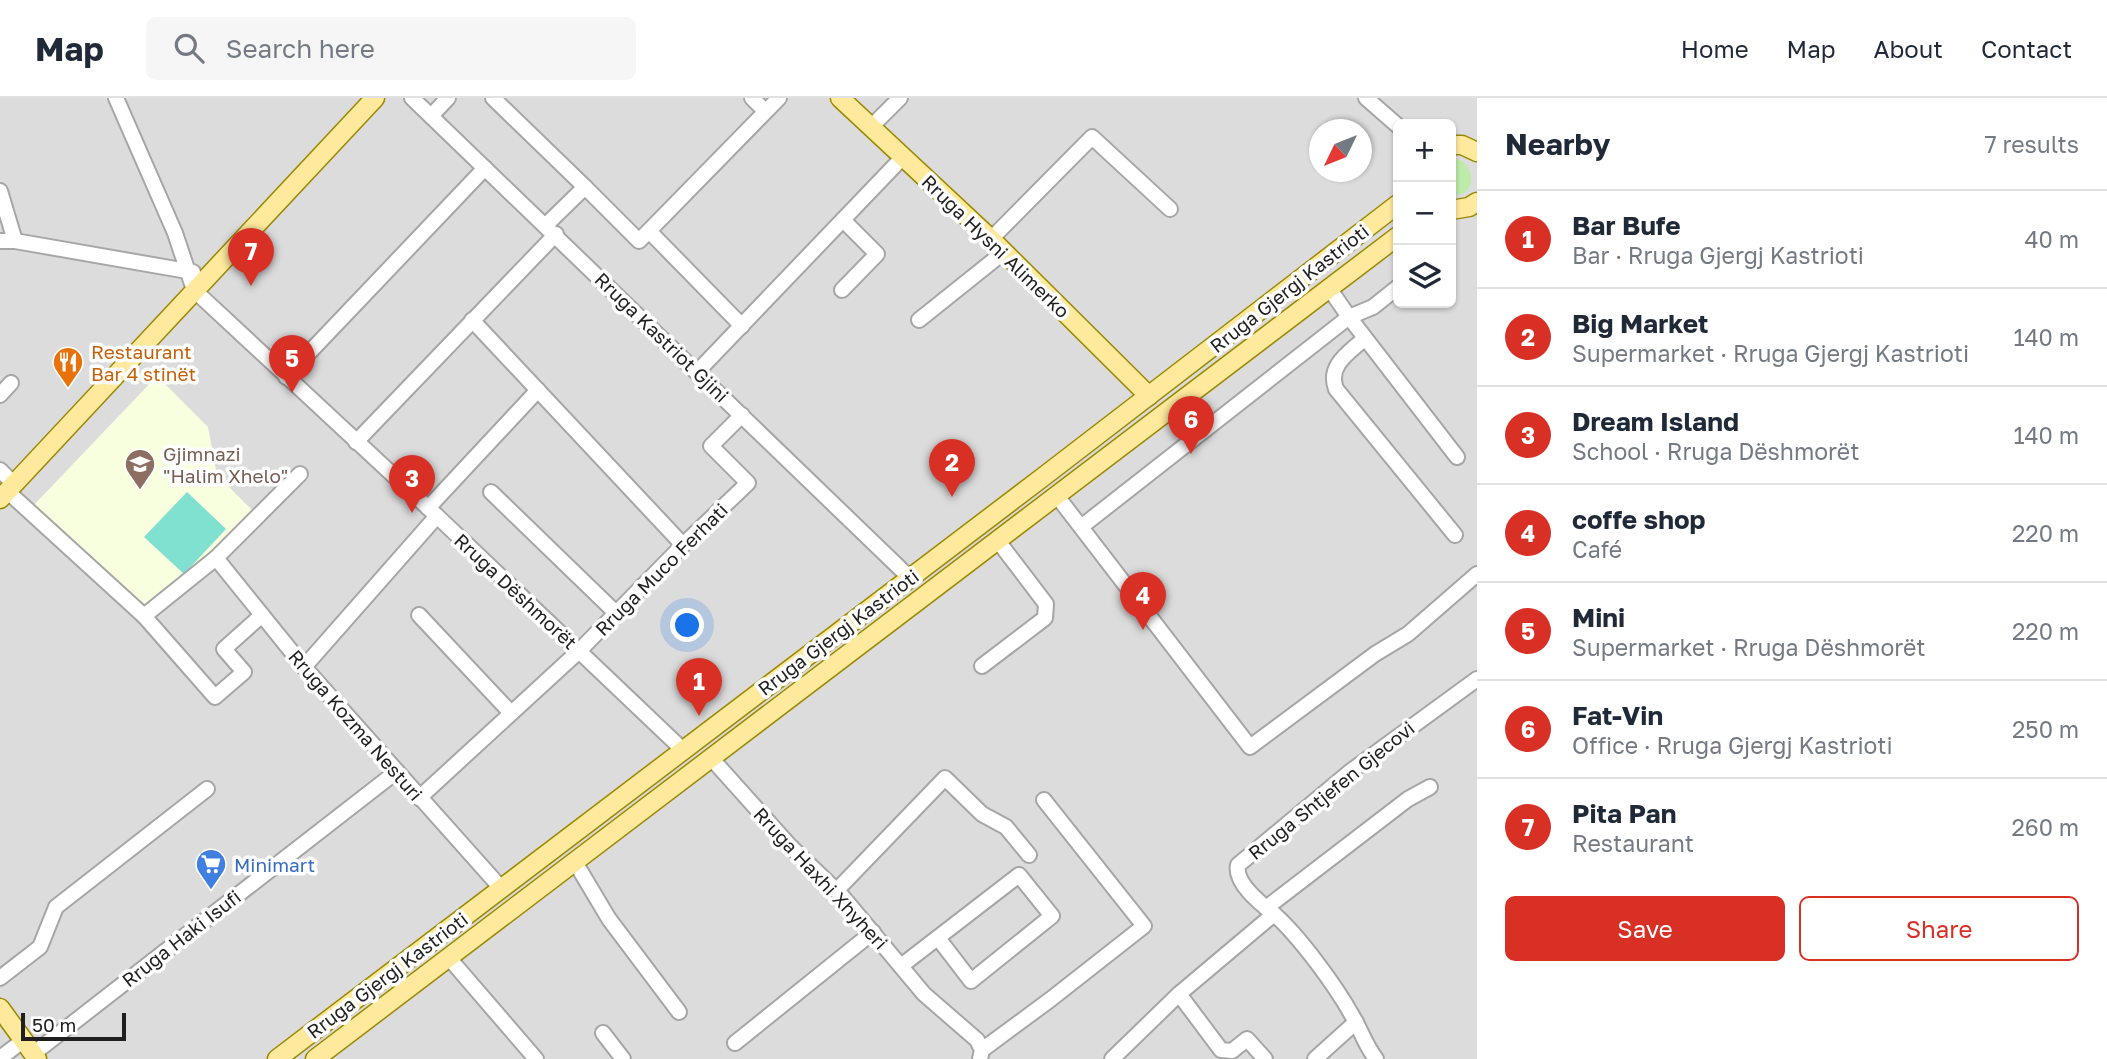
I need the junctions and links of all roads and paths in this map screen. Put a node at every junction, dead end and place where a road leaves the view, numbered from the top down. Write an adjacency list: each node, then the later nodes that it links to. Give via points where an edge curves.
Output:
1 (116, 98): 29 (street)
2 (374, 98): 30 (main road)
3 (412, 98): 12 (street, Rruga Kastriot Gjini)
4 (448, 98): 12 (street)
5 (493, 98): 17 (street)
6 (752, 98): 11 (street)
7 (779, 98): 11 (street)
8 (840, 98): 14 (main road, Rruga Hysni Alimerko)
9 (900, 98): 14 (street)
10 (1366, 98): 13 (street)
11 (765, 111): 25 (street)
12 (431, 116): 16 (street, Rruga Kastriot Gjini)
13 (1393, 122)
14 (872, 127): 15 (main road, Rruga Hysni Alimerko)
15 (903, 157): 23 (street); 28 (main road, Rruga Hysni Alimerko)
16 (485, 167): 24 (street, Rruga Kastriot Gjini); 41 (street)
17 (585, 187): 24 (street); 25 (street, via 639,241)
18 (0, 191): 27 (street)
19 (1477, 202): 22 (main road)
20 (1393, 208): 45 (main road, Rruga Gjergj Kastrioti)
21 (1170, 209): 28 (street, via 1092,137)
22 (1456, 212)
23 (843, 220): 33 (street, via 877,254); 38 (street)
24 (551, 230): 36 (street); 40 (street, Rruga Kastriot Gjini)
25 (649, 231): 38 (street)
26 (1393, 240): 31 (main road, Rruga Gjergj Kastrioti)
27 (7, 241): 29 (street)
28 (998, 245): 37 (street); 45 (main road, Rruga Hysni Alimerko)
29 (188, 271): 30 (street); 32 (street)
30 (208, 275): 32 (main road)
31 (1329, 288): 35 (street); 53 (main road, Rruga Gjergj Kastrioti)
32 (194, 290): 41 (street, Rruga Dëshmorët); 51 (main road)
33 (842, 290)
34 (1393, 292): 35 (street)
35 (1349, 317): 39 (street); 55 (street)
36 (472, 320): 43 (street); 47 (street)
37 (919, 320)
38 (742, 326): 40 (street)
39 (1365, 338): 48 (street); 56 (street, via 1338,363 1333,372 1336,389)
40 (698, 372): 46 (street, Rruga Kastriot Gjini)
41 (286, 377): 47 (street, Rruga Dëshmorët)
42 (11, 383): 44 (street)
43 (538, 390): 54 (street); 58 (street)
44 (0, 395)
45 (1150, 396): 61 (main road, Rruga Gjergj Kastrioti)
46 (742, 415): 58 (street, Rruga Muco Ferhati, via 711,446 748,483); 61 (street, Rruga Kastriot Gjini)
47 (356, 442): 54 (street, Rruga Dëshmorët)
48 (1457, 457)
49 (0, 470): 51 (street)
50 (300, 474): 59 (street)
51 (7, 491): 65 (street)
52 (491, 492): 62 (street)
53 (1057, 496): 55 (street); 57 (main road, Rruga Gjergj Kastrioti)
54 (432, 512): 66 (street, Rruga Dëshmorët); 68 (street)
55 (1081, 527): 60 (street, via 1250,747 1408,634)
56 (1455, 535)
57 (998, 541): 67 (street, via 1046,604 1045,618); 72 (main road, Rruga Gjergj Kastrioti)
58 (682, 545): 62 (street, Rruga Muco Ferhati)
59 (216, 558): 63 (street, Rruga Kozma Nesturi); 65 (street)
60 (1477, 574)
61 (910, 578): 71 (main road, Rruga Gjergj Kastrioti)
62 (616, 613): 66 (street, Rruga Muco Ferhati)
63 (262, 615): 65 (street, via 224,649 244,672 215,697); 68 (street, Rruga Kozma Nesturi)
64 (419, 615): 70 (street)
65 (144, 616)
66 (579, 651): 70 (street, Rruga Muco Ferhati); 71 (street, Rruga Dëshmorët)
67 (982, 666)
68 (303, 667): 73 (street, Rruga Kozma Nesturi)
69 (1477, 679): 82 (street, Rruga Shtjefen Gjecovi, via 1351,771 1238,865 1239,878)
70 (511, 713): 76 (street, Rruga Muco Ferhati)
71 (683, 750): 80 (main road, Rruga Gjergj Kastrioti)
72 (712, 759): 79 (main road, Rruga Gjergj Kastrioti); 81 (street, Rruga Haxhi Xhyheri, via 789,845)
73 (396, 772): 76 (street, Rruga Kozma Nesturi); 94 (street, Rruga Haki Isufi)
74 (1430, 787): 82 (street, via 1397,807)
75 (208, 789): 87 (street, via 56,906 40,947)
76 (419, 798): 80 (street, Rruga Kozma Nesturi)
77 (1044, 800): 95 (street, via 1144,926)
78 (1029, 855): 81 (street, via 1006,827 982,814 945,778)
79 (575, 862): 85 (main road, Rruga Gjergj Kastrioti); 90 (street, via 609,919)
80 (501, 888): 99 (main road, Rruga Gjergj Kastrioti)
81 (837, 890): 83 (street, Rruga Haxhi Xhyheri)
82 (1270, 911): 88 (street); 91 (street, via 1320,969)
83 (873, 932): 86 (street, Rruga Haxhi Xhyheri); 93 (street)
84 (937, 938): 84 (street, via 1019,876 1052,916 971,981); 86 (street)
85 (449, 958): 98 (main road, Rruga Gjergj Kastrioti); 100 (street)
86 (901, 966): 95 (street, Rruga Haxhi Xhyheri, via 924,994 977,1040)
87 (0, 978)
88 (1179, 994): 96 (street); 102 (street, via 1221,1050 1232,1051 1247,1039)
89 (0, 1008): 94 (main road)
90 (680, 1012)
91 (1356, 1022): 103 (street); 104 (street)
92 (603, 1032): 101 (street)
93 (735, 1043)
94 (31, 1051): 97 (street, Rruga Haki Isufi)
95 (981, 1054)
96 (1121, 1056)
97 (0, 1058)
98 (319, 1058)
99 (277, 1059)
100 (536, 1059)
101 (623, 1059)
102 (1265, 1059)
103 (1315, 1059)
104 (1376, 1059)

